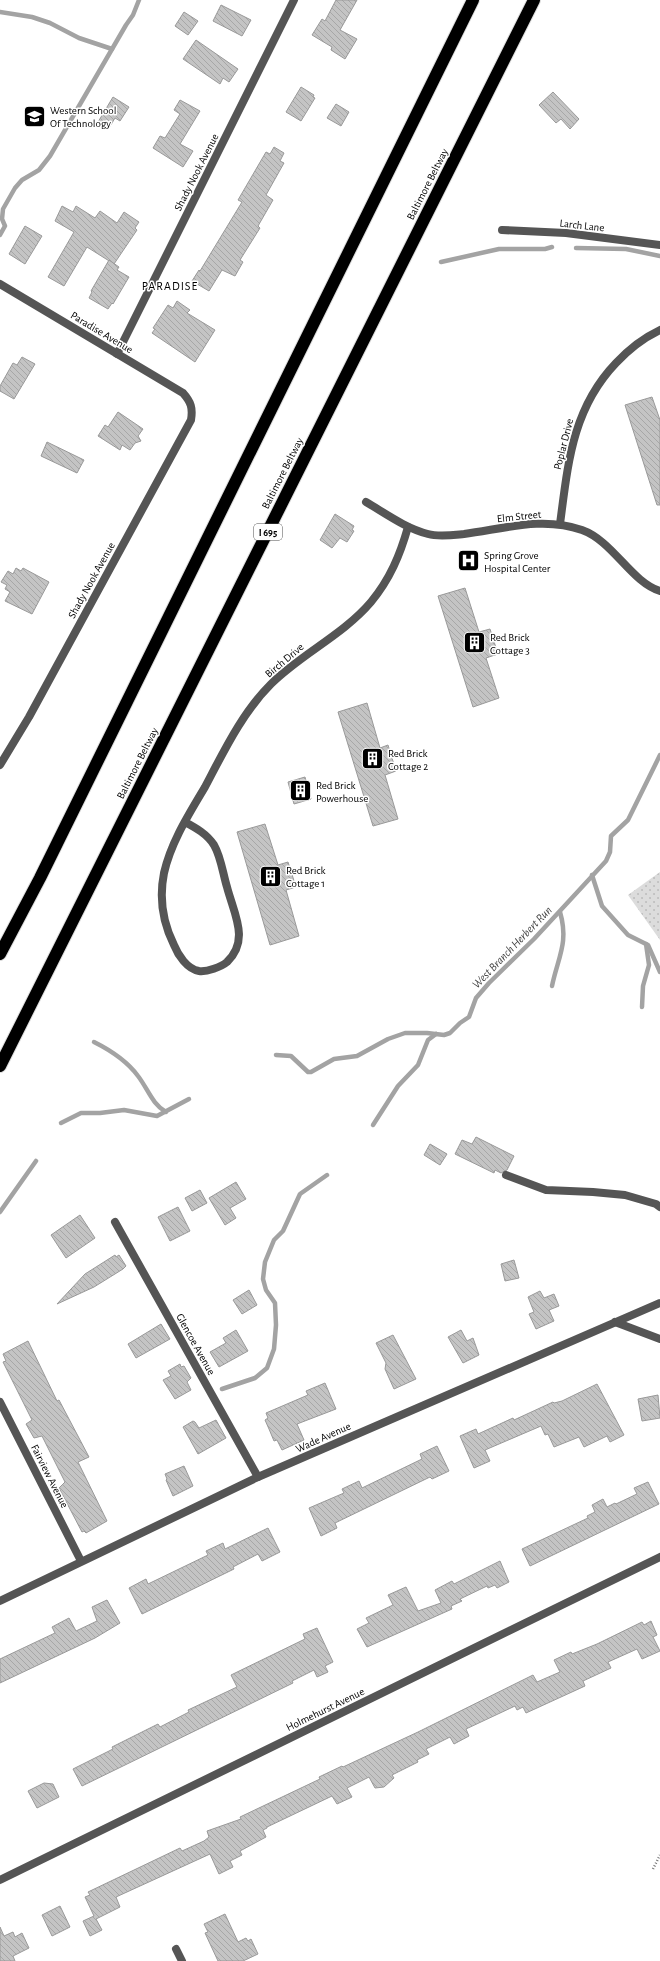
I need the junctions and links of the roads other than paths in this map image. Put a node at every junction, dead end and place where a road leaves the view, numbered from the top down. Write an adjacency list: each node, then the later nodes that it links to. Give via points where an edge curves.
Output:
1 (294, 0): 8 (street, Shady Nook Avenue)
2 (473, 0): 16 (highway, via 40,878)
3 (534, 0): 17 (highway, Baltimore Beltway / I 695)
4 (502, 230): 5 (street, Larch Lane, via 566,233)
5 (660, 245)
6 (0, 284): 8 (street, Paradise Avenue)
7 (660, 330): 11 (street, Poplar Drive, via 636,344 624,355 603,376 589,398 578,425 569,460)
8 (117, 354): 9 (street, Paradise Avenue)
9 (191, 402): 14 (street, Shady Nook Avenue, via 191,420 29,717)
10 (366, 502): 12 (street, Elm Street)
11 (560, 524): 12 (street, Elm Street, via 520,525 454,535 429,534); 13 (street, Elm Street, via 582,530 604,542 641,580)
12 (408, 527): 15 (street, Birch Drive, via 399,557 386,582 369,604 353,620 294,664 255,702 236,730)
13 (660, 591)
14 (0, 765)
15 (185, 822): 15 (street, Birch Drive, via 169,853 164,876 163,912 177,953 188,965 199,971 223,966 232,957 239,946 240,929 213,844 202,832)
16 (0, 954)
17 (0, 1065)
18 (506, 1175): 19 (street, via 546,1190 625,1195)
19 (660, 1207)
20 (116, 1222): 25 (street, Glencoe Avenue)
21 (660, 1303): 22 (street, Wade Avenue)
22 (615, 1322): 23 (street); 25 (street, Wade Avenue)
23 (660, 1339)
24 (0, 1402): 27 (street, Fairview Avenue)
25 (258, 1477): 27 (street, Wade Avenue)
26 (660, 1557): 29 (street, Holmehurst Avenue)
27 (81, 1561): 28 (street, Wade Avenue)
28 (0, 1601)
29 (0, 1880)
30 (176, 1949): 31 (street)
31 (182, 1961)

